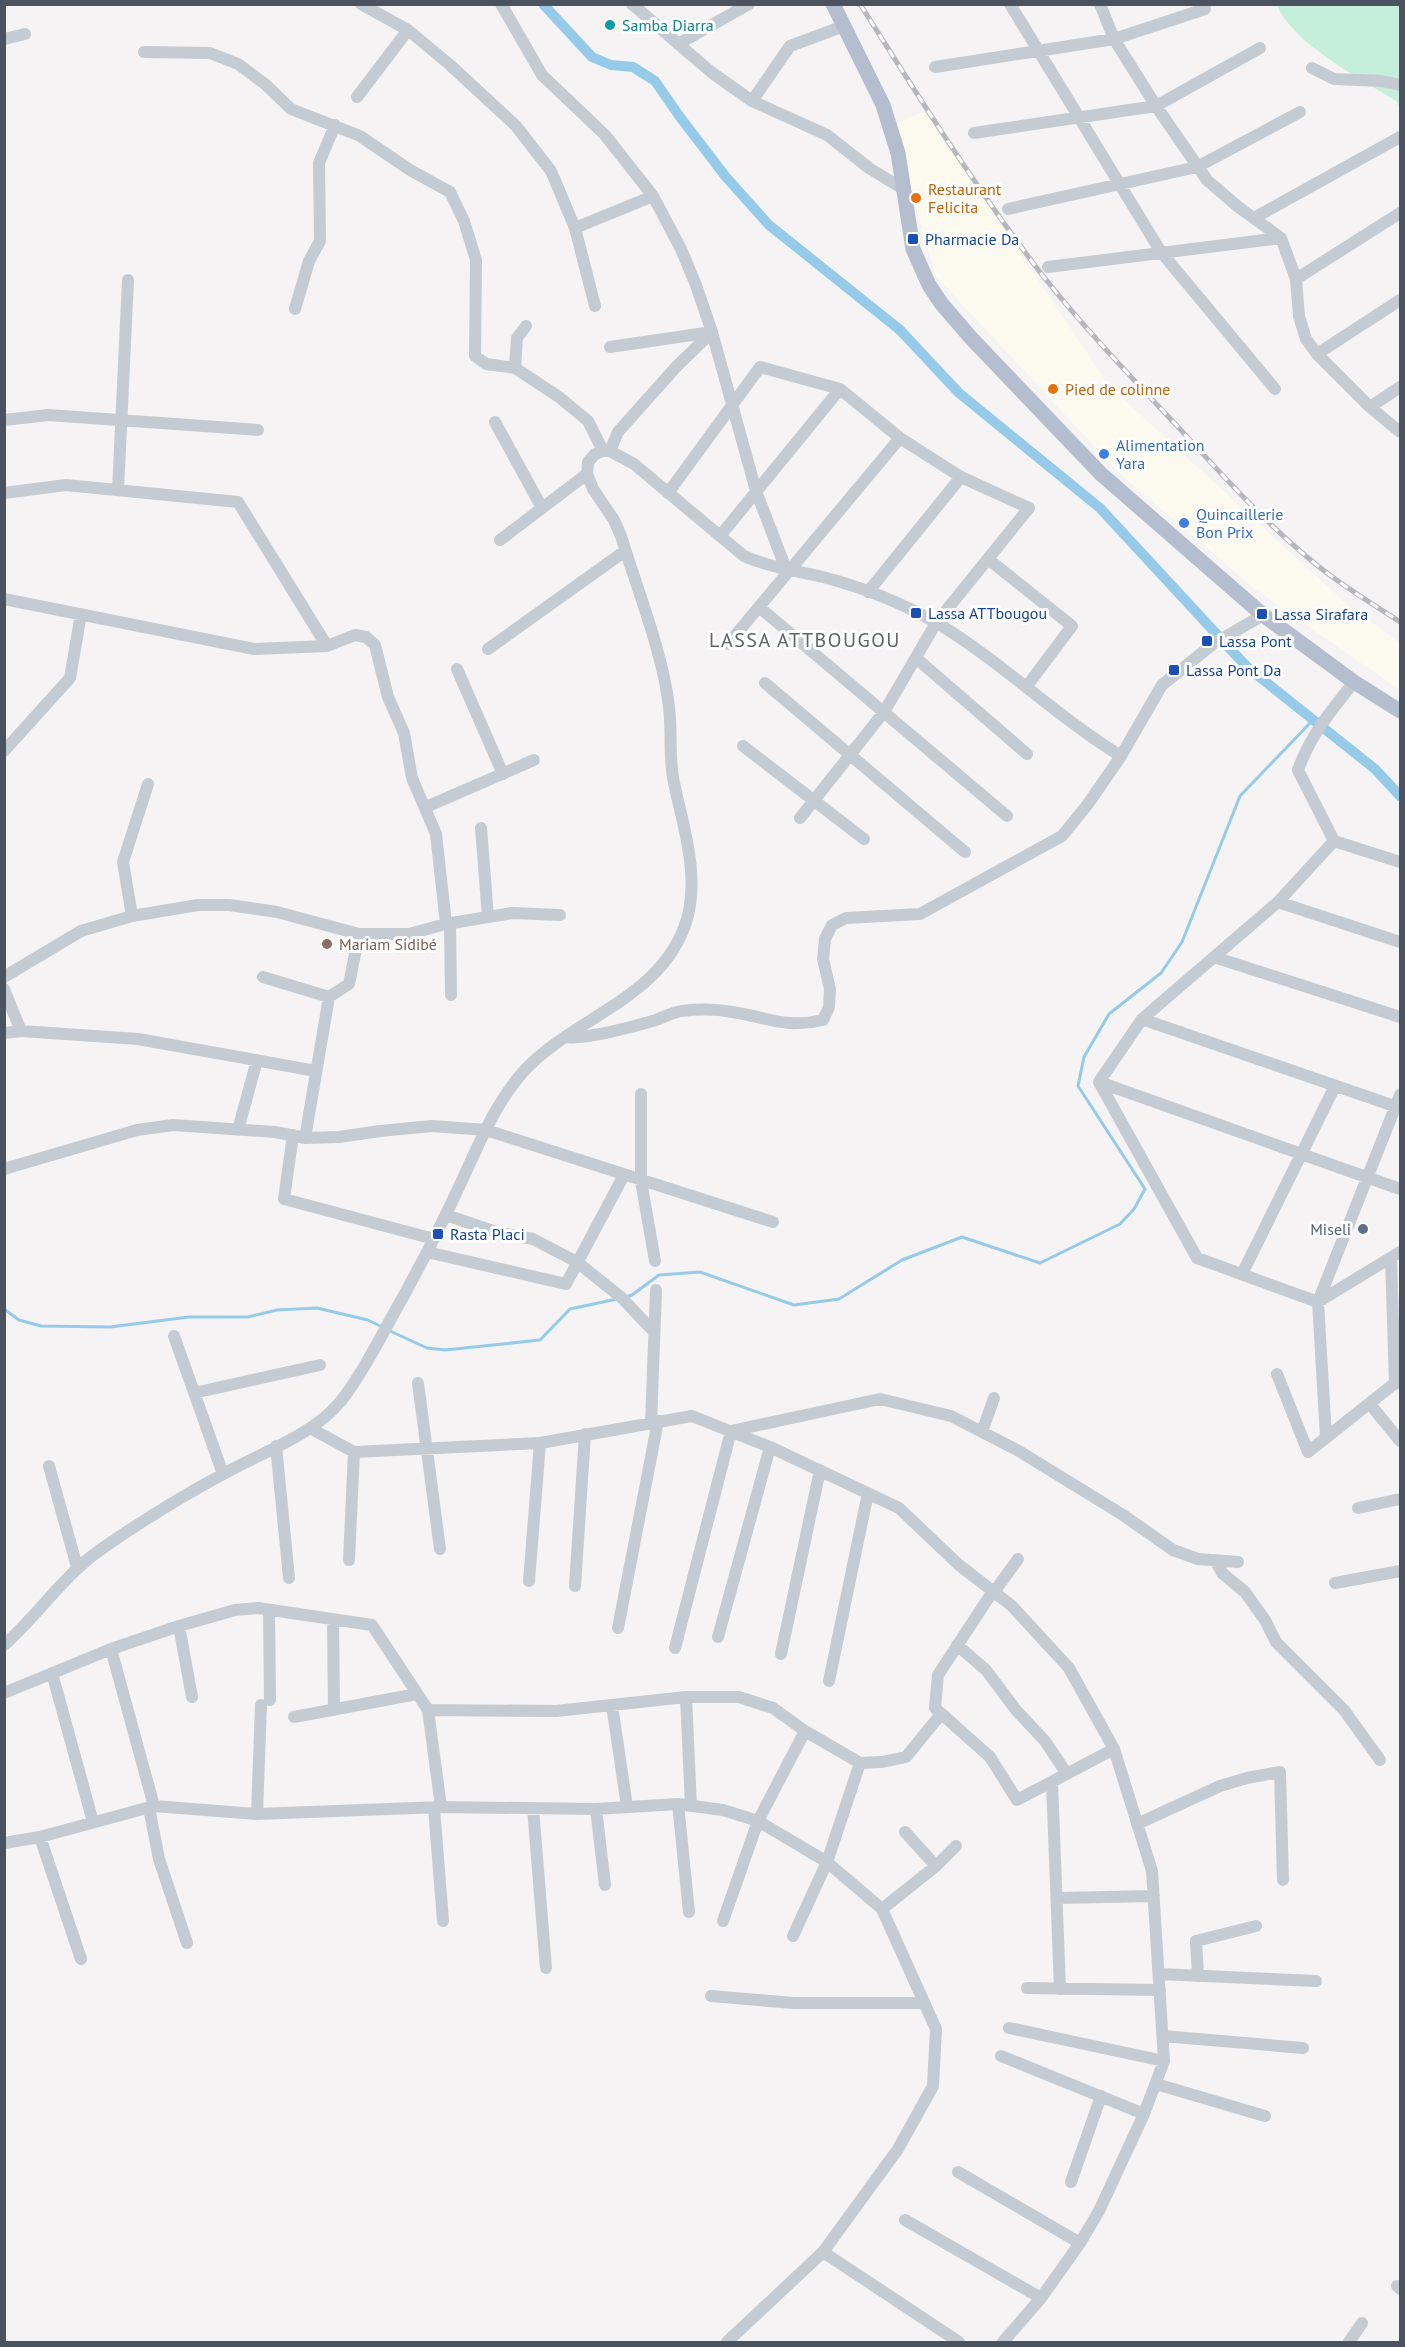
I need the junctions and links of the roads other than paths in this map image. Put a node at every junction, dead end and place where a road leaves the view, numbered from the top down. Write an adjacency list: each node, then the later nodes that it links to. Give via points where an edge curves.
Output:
1 (362, 4): 10 (street)
2 (501, 4): 32 (street, via 542,75 605,135)
3 (632, 4): 14 (street)
4 (749, 4): 14 (street)
5 (833, 4): 9 (main road)
6 (1010, 4): 16 (street)
7 (1100, 4): 13 (street)
8 (1205, 9): 13 (street)
9 (844, 26): 22 (street, via 790,46); 31 (main road, via 883,105 898,153)
10 (408, 30): 21 (street); 36 (street, via 516,126 551,171)
11 (25, 34): 12 (street)
12 (4, 39)
13 (1114, 39): 16 (street); 23 (street)
14 (678, 44): 22 (street)
15 (1260, 48): 23 (street)
16 (1038, 51): 18 (street); 25 (street)
17 (144, 52): 26 (street, via 210,53 238,64 291,109)
18 (934, 67)
19 (1312, 68): 20 (street, via 1334,79)
20 (1401, 85)
21 (357, 97)
22 (752, 101): 31 (street, via 827,135)
23 (1156, 106): 25 (street); 29 (street)
24 (1300, 112): 29 (street)
25 (1079, 117): 27 (street); 30 (street)
26 (335, 125): 44 (street, via 319,163 320,242 309,261); 49 (street, via 360,136 450,192 476,260 475,356 486,364)
27 (974, 133)
28 (1401, 137): 35 (street)
29 (1197, 167): 30 (street); 35 (street, via 1237,207)
30 (1120, 184): 33 (street); 38 (street)
31 (903, 189): 78 (main road, via 913,249 941,303 1101,474)
32 (654, 196): 36 (street); 46 (street, via 696,285)
33 (1008, 209)
34 (1401, 213): 40 (street)
35 (1254, 218): 37 (street)
36 (575, 228): 43 (street)
37 (1281, 238): 38 (street); 40 (street)
38 (1161, 252): 39 (street); 52 (street)
39 (1048, 267)
40 (1296, 279): 48 (street, via 1299,316 1306,339)
41 (128, 280): 56 (street)
42 (1401, 300): 48 (street)
43 (595, 306)
44 (295, 309)
45 (526, 326): 49 (street, via 517,338)
46 (712, 332): 47 (street); 53 (street); 61 (street, via 618,432)
47 (610, 347)
48 (1317, 354): 54 (street)
49 (515, 368): 61 (street, via 588,421)
50 (1401, 387): 54 (street)
51 (840, 389): 53 (street, via 760,367); 60 (street); 65 (street)
52 (1275, 389)
53 (732, 405): 65 (street); 67 (street)
54 (1370, 407): 59 (street)
55 (4, 420): 56 (street, via 48,415)
56 (122, 420): 58 (street); 64 (street)
57 (495, 422): 68 (street)
58 (258, 430)
59 (1401, 432)
60 (900, 438): 63 (street); 73 (street)
61 (607, 451): 62 (street, via 588,462); 67 (street, via 634,464)
62 (587, 474): 68 (street); 71 (street, via 614,520)
63 (961, 477): 72 (street, via 1029,508); 74 (street)
64 (118, 490): 66 (street, via 66,485); 81 (street, via 238,502)
65 (756, 491): 69 (street); 73 (street)
66 (4, 493)
67 (668, 493): 69 (street)
68 (542, 508): 70 (street)
69 (720, 536): 73 (street, via 744,556)
70 (500, 540)
71 (625, 551): 82 (street); 124 (street, via 661,666 669,707 672,774 688,848 691,892 679,938 653,976 625,999)
72 (988, 559): 79 (street); 87 (street, via 1072,626)
73 (788, 569): 74 (street); 76 (street)
74 (868, 592): 79 (street)
75 (4, 599): 77 (street)
76 (759, 607): 80 (street); 89 (street)
77 (81, 614): 81 (street, via 254,649); 91 (street, via 70,678)
78 (1263, 615): 85 (main road); 94 (street, via 1213,644 1162,685)
79 (936, 623): 83 (street); 87 (street)
80 (728, 644)
81 (327, 646): 99 (street, via 356,635 375,645 388,697 404,733 412,778)
82 (488, 649)
83 (916, 658): 89 (street); 92 (street)
84 (457, 669): 96 (street)
85 (1354, 682): 88 (main road); 104 (street, via 1307,745 1298,770)
86 (765, 683): 93 (street)
87 (1027, 686): 94 (street)
88 (1401, 711)
89 (884, 712): 93 (street); 100 (street)
90 (743, 746): 98 (street)
91 (4, 751)
92 (1027, 754)
93 (850, 755): 98 (street); 105 (street)
94 (1121, 756): 124 (street, via 1062,836 920,914 846,918 832,925 825,939 823,959 830,989 823,1020 805,1025 713,1009 679,1011 616,1029)
95 (534, 760): 96 (street)
96 (503, 774): 99 (street)
97 (148, 784): 109 (street, via 123,862)
98 (814, 800): 101 (street); 103 (street)
99 (426, 807): 111 (street, via 436,834)
100 (1007, 816)
101 (800, 818)
102 (481, 828): 110 (street)
103 (864, 838)
104 (1334, 841): 106 (street); 107 (street)
105 (965, 852)
106 (1401, 861)
107 (1278, 902): 113 (street); 114 (street)
108 (560, 915): 110 (street, via 512,913)
109 (132, 916): 112 (street, via 198,905 229,905 278,912); 115 (street, via 81,931)
110 (488, 917): 111 (street)
111 (448, 924): 112 (street, via 409,934); 118 (street)
112 (359, 934): 119 (street, via 349,984)
113 (1401, 942)
114 (1214, 957): 120 (street); 121 (street)
115 (4, 977)
116 (263, 978): 119 (street)
117 (4, 989): 122 (street)
118 (451, 995)
119 (329, 997): 126 (street)
120 (1401, 1017)
121 (1142, 1019): 127 (street); 128 (street)
122 (21, 1031): 123 (street); 125 (street, via 138,1039)
123 (4, 1033)
124 (566, 1036): 132 (street, via 523,1072)
125 (256, 1060): 126 (street); 131 (street)
126 (316, 1071): 133 (street)
127 (1099, 1082): 134 (street); 147 (street, via 1197,1258)
128 (1335, 1086): 130 (street); 134 (street)
129 (641, 1095): 138 (street)
130 (1399, 1103): 137 (street)
131 (238, 1130): 133 (street); 135 (street, via 172,1125 136,1130)
132 (486, 1130): 133 (street, via 432,1126 339,1137); 136 (street); 140 (street)
133 (299, 1137): 142 (street, via 284,1199)
134 (1302, 1154): 137 (street); 147 (street)
135 (4, 1169)
136 (624, 1175): 138 (street); 146 (street)
137 (1368, 1177): 139 (street); 149 (street)
138 (641, 1181): 141 (street); 145 (street)
139 (1401, 1189)
140 (446, 1215): 142 (street); 146 (street, via 496,1233 532,1239)
141 (773, 1222)
142 (434, 1239): 143 (street)
143 (427, 1252): 146 (street, via 566,1284); 160 (street, via 371,1355 340,1402)
144 (1396, 1255): 149 (street); 154 (street)
145 (655, 1261)
146 (577, 1262): 150 (street)
147 (1242, 1274): 149 (street)
148 (656, 1290): 150 (street)
149 (1318, 1302): 164 (street)
150 (654, 1332): 159 (street)
151 (174, 1336): 156 (street)
152 (320, 1365): 156 (street)
153 (1277, 1374): 164 (street, via 1308,1452)
154 (1398, 1382): 158 (street)
155 (418, 1383): 169 (street)
156 (194, 1393): 173 (street)
157 (994, 1398): 162 (street)
158 (1370, 1404): 164 (street); 165 (street)
159 (655, 1422): 161 (street, via 692,1416); 163 (street); 192 (street)
160 (310, 1428): 167 (street); 170 (street)
161 (731, 1431): 162 (street, via 880,1399 951,1416); 168 (street); 196 (street)
162 (982, 1432): 180 (street, via 1123,1515 1173,1550)
163 (585, 1434): 166 (street); 187 (street)
164 (1326, 1437)
165 (1401, 1441)
166 (540, 1443): 169 (street); 185 (street)
167 (276, 1446): 173 (street); 184 (street)
168 (770, 1447): 172 (street); 193 (street)
169 (427, 1448): 170 (street); 177 (street)
170 (354, 1452): 179 (street)
171 (49, 1466): 182 (street)
172 (820, 1470): 174 (street); 198 (street)
173 (223, 1474): 182 (street)
174 (868, 1493): 188 (street, via 899,1508 958,1565); 200 (street)
175 (1401, 1499): 176 (street)
176 (1358, 1508)
177 (440, 1550)
178 (1018, 1559): 188 (street)
179 (349, 1560)
180 (1215, 1560): 181 (street); 212 (street, via 1222,1573 1245,1592 1276,1642 1344,1710)
181 (1238, 1562)
182 (77, 1567): 195 (street)
183 (1401, 1571): 186 (street)
184 (290, 1578)
185 (529, 1581)
186 (1335, 1584)
187 (574, 1586)
188 (994, 1592): 194 (street); 211 (street, via 1069,1668)
189 (269, 1610): 190 (street); 191 (street, via 235,1610); 222 (street)
190 (333, 1620): 202 (street, via 372,1625); 206 (street)
191 (179, 1626): 197 (street); 203 (street)
192 (618, 1628)
193 (718, 1637)
194 (957, 1645): 208 (street, via 938,1675 935,1708); 214 (street, via 986,1670)
195 (4, 1646)
196 (675, 1648)
197 (111, 1649): 199 (street); 217 (street)
198 (781, 1654)
199 (52, 1673): 201 (street); 224 (street)
200 (829, 1681)
201 (4, 1693)
202 (417, 1694): 206 (street); 207 (street)
203 (192, 1697)
204 (686, 1697): 205 (street); 210 (street, via 739,1697 774,1708); 216 (street)
205 (612, 1705): 207 (street, via 556,1711); 219 (street)
206 (334, 1710): 209 (street)
207 (428, 1710): 218 (street)
208 (941, 1713): 213 (street, via 906,1757); 215 (street, via 990,1757 1017,1800)
209 (294, 1717)
210 (805, 1731): 213 (street); 223 (street)
211 (1114, 1749): 214 (street); 225 (street)
212 (1380, 1760)
213 (860, 1763): 230 (street)
214 (1066, 1774): 215 (street)
215 (1052, 1782): 235 (street)
216 (684, 1805): 219 (street); 223 (street, via 723,1810); 237 (street)
217 (152, 1807): 222 (street); 224 (street); 242 (street, via 159,1859)
218 (438, 1807): 220 (street); 222 (street); 238 (street)
219 (627, 1807): 221 (street)
220 (533, 1808): 221 (street); 244 (street)
221 (596, 1809): 233 (street)
222 (257, 1814)
223 (758, 1821): 230 (street); 239 (street)
224 (93, 1822): 227 (street)
225 (1137, 1824): 232 (street, via 1220,1786 1280,1772); 234 (street, via 1152,1871)
226 (905, 1832): 231 (street)
227 (40, 1836): 228 (street); 243 (street)
228 (4, 1843)
229 (956, 1846): 231 (street)
230 (827, 1862): 236 (street); 241 (street)
231 (936, 1866): 236 (street)
232 (1283, 1880)
233 (605, 1885)
234 (1154, 1896): 235 (street); 245 (street)
235 (1057, 1898): 249 (street)
236 (882, 1909): 252 (street)
237 (689, 1912)
238 (443, 1921)
239 (723, 1921)
240 (1256, 1926): 246 (street, via 1196,1941)
241 (793, 1936)
242 (187, 1943)
243 (81, 1959)
244 (546, 1968)
245 (1159, 1974): 246 (street); 250 (street)
246 (1198, 1976): 247 (street)
247 (1316, 1981)
248 (1027, 1988): 249 (street)
249 (1060, 1989): 250 (street)
250 (1160, 1990): 254 (street)
251 (711, 1996): 252 (street, via 793,2003)
252 (924, 2003): 266 (street, via 936,2029 933,2086 898,2149)
253 (1009, 2028): 257 (street)
254 (1163, 2036): 255 (street); 257 (street)
255 (1303, 2048)
256 (1001, 2056): 259 (street)
257 (1164, 2061): 258 (street)
258 (1156, 2084): 260 (street); 261 (street)
259 (1101, 2096): 260 (street); 263 (street)
260 (1144, 2114): 265 (street)
261 (1266, 2116)
262 (958, 2172): 265 (street)
263 (1071, 2182)
264 (905, 2220): 267 (street)
265 (1080, 2243): 267 (street)
266 (823, 2252): 269 (street); 270 (street)
267 (1041, 2298): 271 (street)
268 (1362, 2323): 272 (street)
269 (727, 2343)
270 (958, 2343)
271 (1004, 2343)
272 (1349, 2343)

